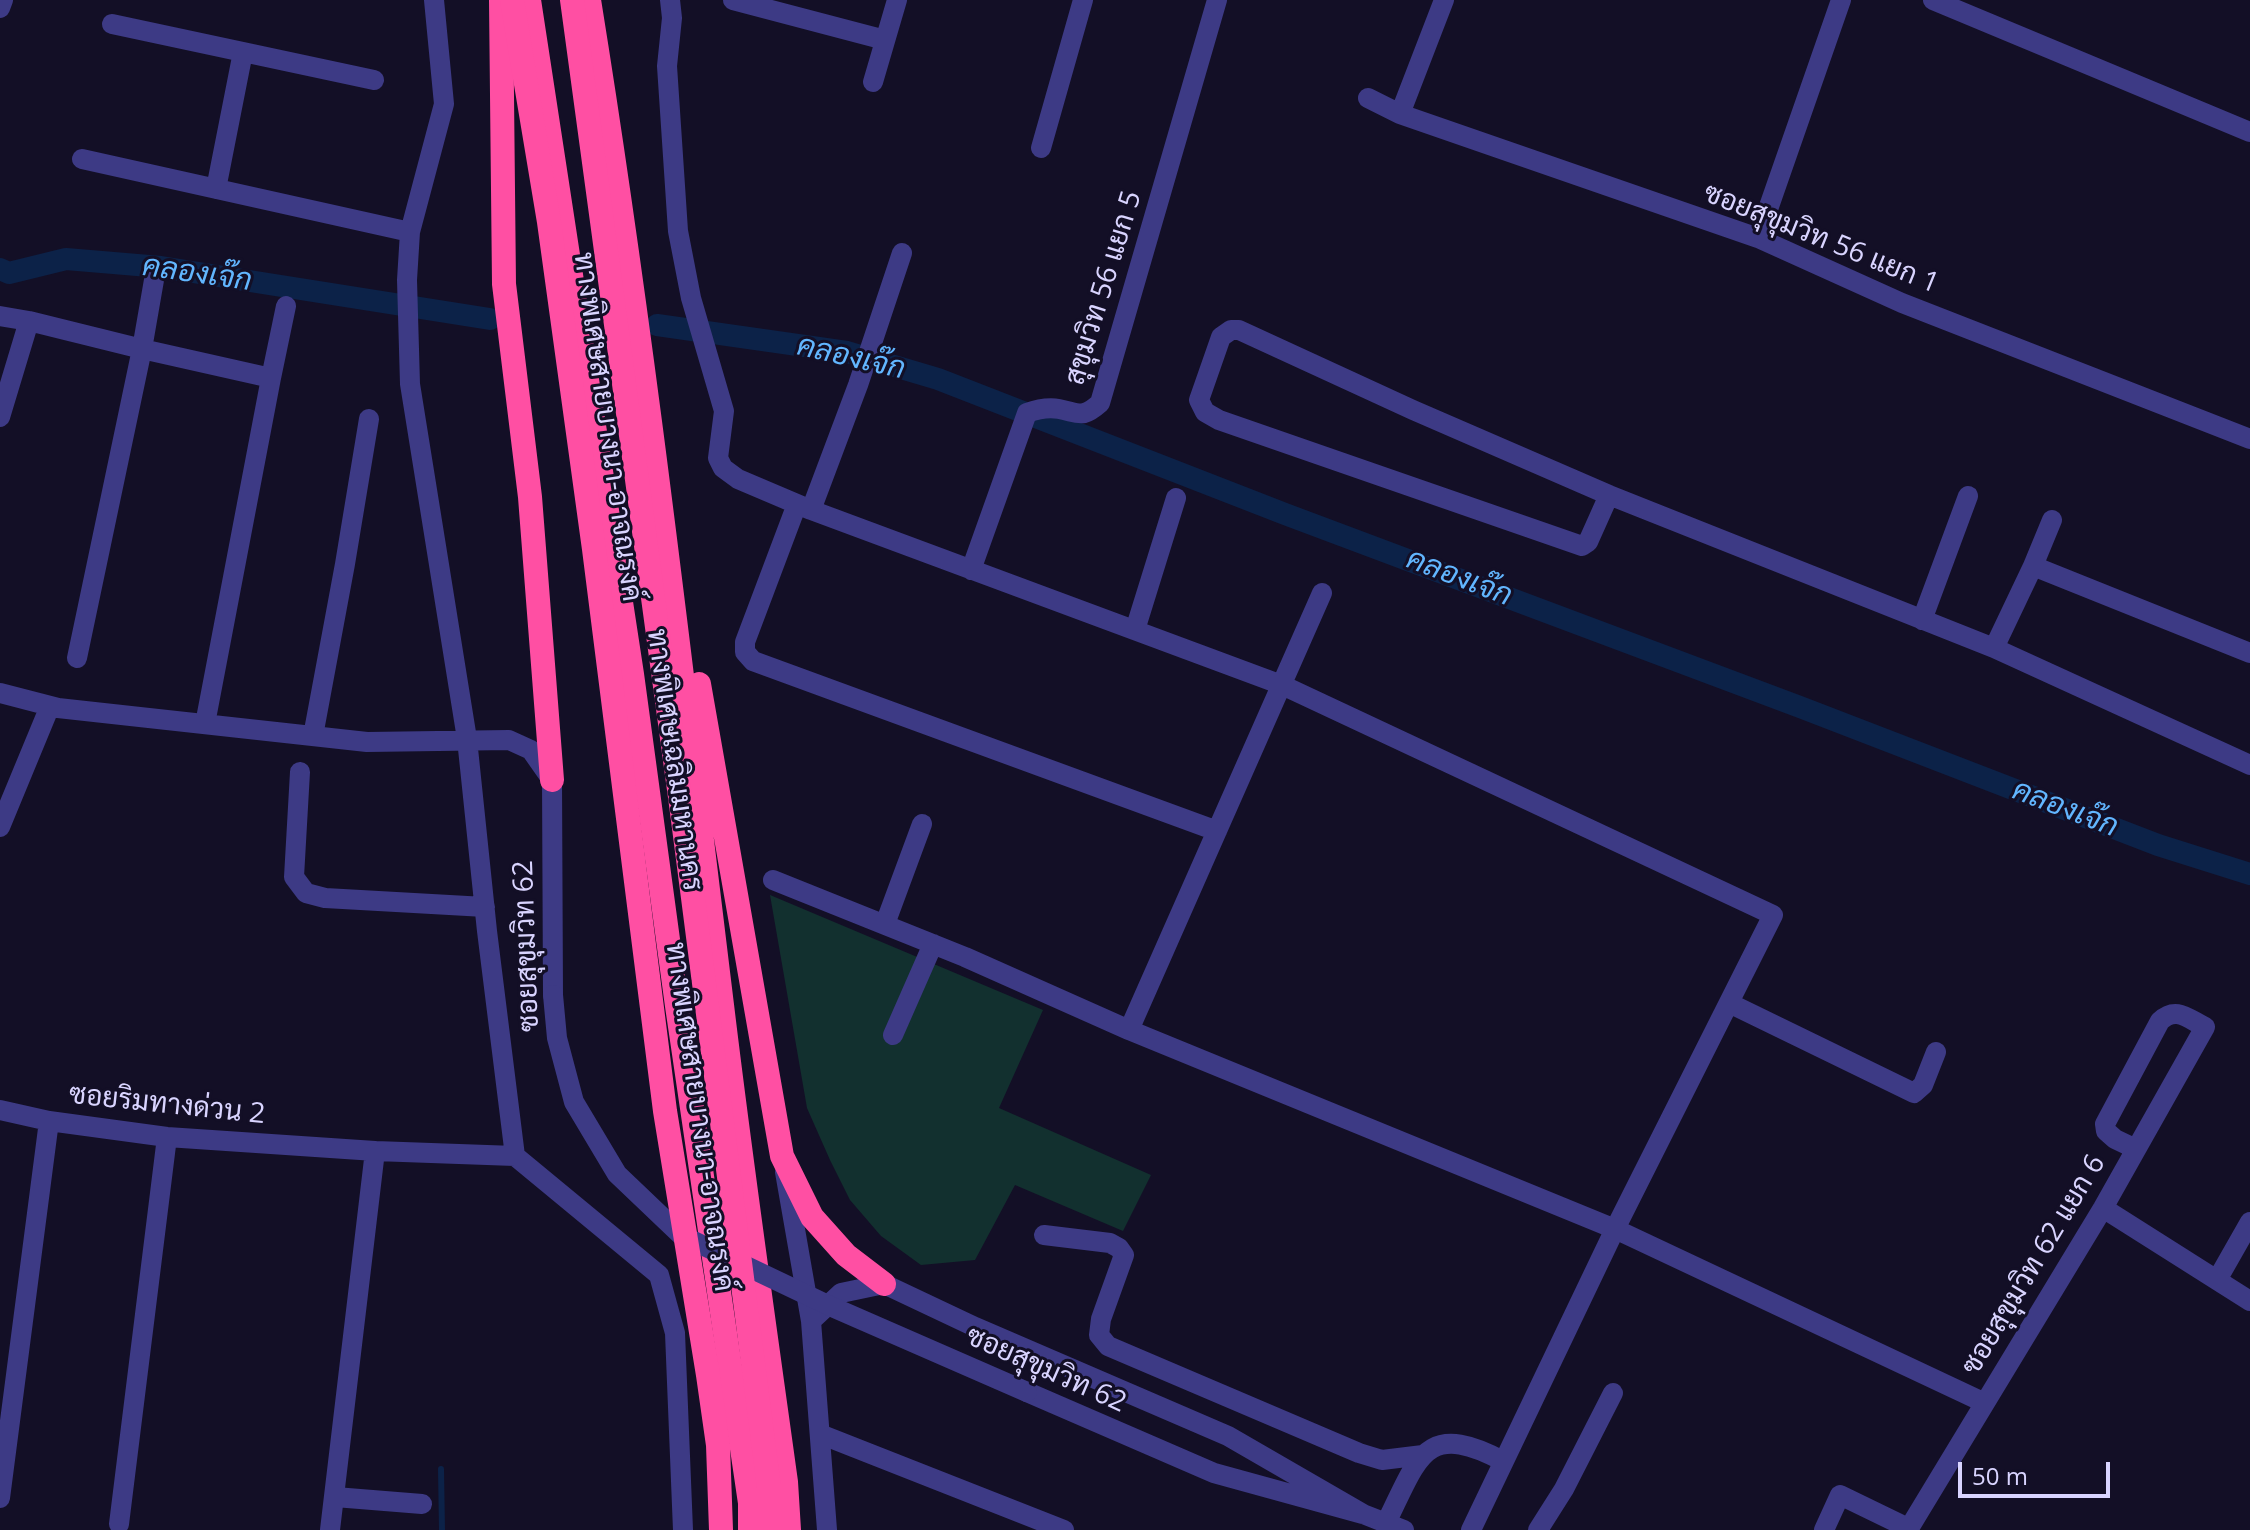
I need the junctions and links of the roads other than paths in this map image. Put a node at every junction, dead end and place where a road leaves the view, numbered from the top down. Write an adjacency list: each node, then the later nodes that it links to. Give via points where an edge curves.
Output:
1 (3, 0): 16 (street)
2 (434, 0): 28 (street, via 444,104)
3 (501, 0): 62 (highway, via 504,284 530,497)
4 (512, 0): 105 (highway, ทางพิเศษสายบางนา-อาจณรงค์, bridge, via 586,487 665,1111 718,1445)
5 (529, 0): 106 (highway, ทางพิเศษเฉลิมมหานคร, via 632,674)
6 (572, 0): 107 (highway, ทางพิเศษสายบางนา-อาจณรงค์, bridge, via 735,1215 769,1487)
7 (589, 0): 45 (highway, ทางพิเศษเฉลิมมหานคร)
8 (670, 0): 43 (street, via 667,66 678,231 724,411 718,458 738,479)
9 (733, 0): 18 (street)
10 (897, 0): 18 (street)
11 (1083, 0): 25 (street)
12 (1217, 0): 47 (street, สุขุมวิท 56 แยก 5, via 1100,403 1081,415 1056,408 1027,413)
13 (1444, 0): 23 (street)
14 (1841, 0): 29 (street)
15 (1933, 0): 24 (street)
16 (0, 8)
17 (112, 24): 19 (street)
18 (885, 40): 21 (street)
19 (243, 52): 20 (street); 27 (street)
20 (374, 80)
21 (873, 82)
22 (1368, 98): 23 (street, ซอยสุขุมวิท 56 แยก 1)
23 (1400, 114): 29 (street, ซอยสุขุมวิท 56 แยก 1)
24 (2250, 132)
25 (1041, 148)
26 (82, 159): 27 (street)
27 (216, 189): 28 (street)
28 (410, 232): 59 (street, via 410,384)
29 (1758, 238): 39 (street, ซอยสุขุมวิท 56 แยก 1, via 1902,303)
30 (902, 253): 43 (street, via 858,385)
31 (154, 280): 35 (street)
32 (286, 306): 36 (street)
33 (0, 316): 34 (street)
34 (29, 321): 35 (street); 37 (street)
35 (142, 349): 36 (street); 53 (street)
36 (271, 378): 57 (street)
37 (0, 417)
38 (369, 419): 58 (street)
39 (2250, 439)
40 (1609, 495): 40 (street, via 1239,330 1221,337 1199,400 1205,412 1219,420 1582,546); 49 (street)
41 (1968, 496): 49 (street)
42 (1176, 498): 50 (street)
43 (804, 507): 47 (street); 65 (street, via 745,642 753,661)
44 (2052, 520): 46 (street)
45 (665, 530): 80 (highway, via 694,654); 108 (highway, ทางพิเศษเฉลิมมหานคร)
46 (2033, 566): 51 (street); 52 (street)
47 (971, 570): 50 (street)
48 (1322, 593): 54 (street)
49 (1922, 620): 51 (street)
50 (1135, 630): 54 (street)
51 (1994, 648): 60 (street)
52 (2250, 653)
53 (77, 658)
54 (1282, 685): 65 (street); 70 (street, via 1773,915)
55 (0, 693): 56 (street)
56 (50, 706): 57 (street); 64 (street)
57 (205, 724): 58 (street)
58 (313, 736): 59 (street, via 367,742)
59 (467, 739): 62 (street, via 509,740 531,750); 67 (street)
60 (2250, 765)
61 (300, 772): 67 (street, via 294,877 306,893)
62 (552, 780): 98 (street, ซอยสุขุมวิท 62, bridge, via 553,995 557,1038 574,1102 617,1174 681,1235 830,1306 1214,1473)
63 (922, 824): 68 (street)
64 (0, 827)
65 (1217, 831): 71 (street)
66 (773, 880): 68 (street)
67 (485, 907): 79 (street)
68 (885, 924): 69 (street)
69 (933, 944): 71 (street); 72 (street)
70 (1729, 1003): 73 (street, via 1914,1093 1923,1085); 83 (street)
71 (1129, 1030): 83 (street)
72 (893, 1035)
73 (1936, 1052)
74 (0, 1110): 75 (street)
75 (49, 1121): 76 (street, ซอยริมทางด่วน 2); 89 (street, ซอยริมทางด่วน 2)
76 (167, 1137): 78 (street, ซอยริมทางด่วน 2); 100 (street)
77 (2136, 1149): 77 (street, ซอยสุขุมวิท 62 แยก 6, via 2205,1027 2175,1012 2160,1021 2105,1124 2115,1139); 81 (street, ซอยสุขุมวิท 62 แยก 6)
78 (375, 1151): 79 (street, ซอยริมทางด่วน 2); 95 (street)
79 (515, 1156): 104 (street, via 659,1275 675,1333)
80 (782, 1156): 86 (highway, via 812,1217 846,1255); 88 (street)
81 (2103, 1208): 85 (street); 91 (street, ซอยสุขุมวิท 62 แยก 6)
82 (2250, 1222): 85 (street)
83 (1615, 1229): 91 (street); 94 (street)
84 (1044, 1235): 93 (street, via 1110,1243 1124,1255 1101,1319 1099,1335 1108,1346 1359,1453 1382,1460)
85 (2217, 1280): 87 (street)
86 (884, 1284): 88 (street, via 841,1293); 98 (street, via 1228,1436)
87 (2250, 1301)
88 (811, 1321): 92 (street)
89 (8, 1378): 96 (street, ซอยริมทางด่วน 2)
90 (1613, 1393): 112 (street)
91 (1985, 1403): 102 (street, ซอยสุขุมวิท 62 แยก 6)
92 (820, 1434): 99 (street); 109 (street)
93 (1423, 1455): 94 (street, via 1439,1444 1459,1442); 101 (street)
94 (1503, 1461): 111 (street)
95 (335, 1497): 97 (street); 103 (street)
96 (0, 1498)
97 (422, 1504)
98 (1363, 1514): 101 (street, ซอยสุขุมวิท 62)
99 (1016, 1521): 110 (street)
100 (119, 1524)
101 (1395, 1526)
102 (1908, 1529): 113 (street, via 1840,1495)
103 (330, 1530)
104 (683, 1530)
105 (721, 1530)
106 (750, 1530)
107 (769, 1530)
108 (789, 1530)
109 (827, 1530)
110 (1064, 1530)
111 (1471, 1530)
112 (1538, 1530)
113 (1824, 1530)

